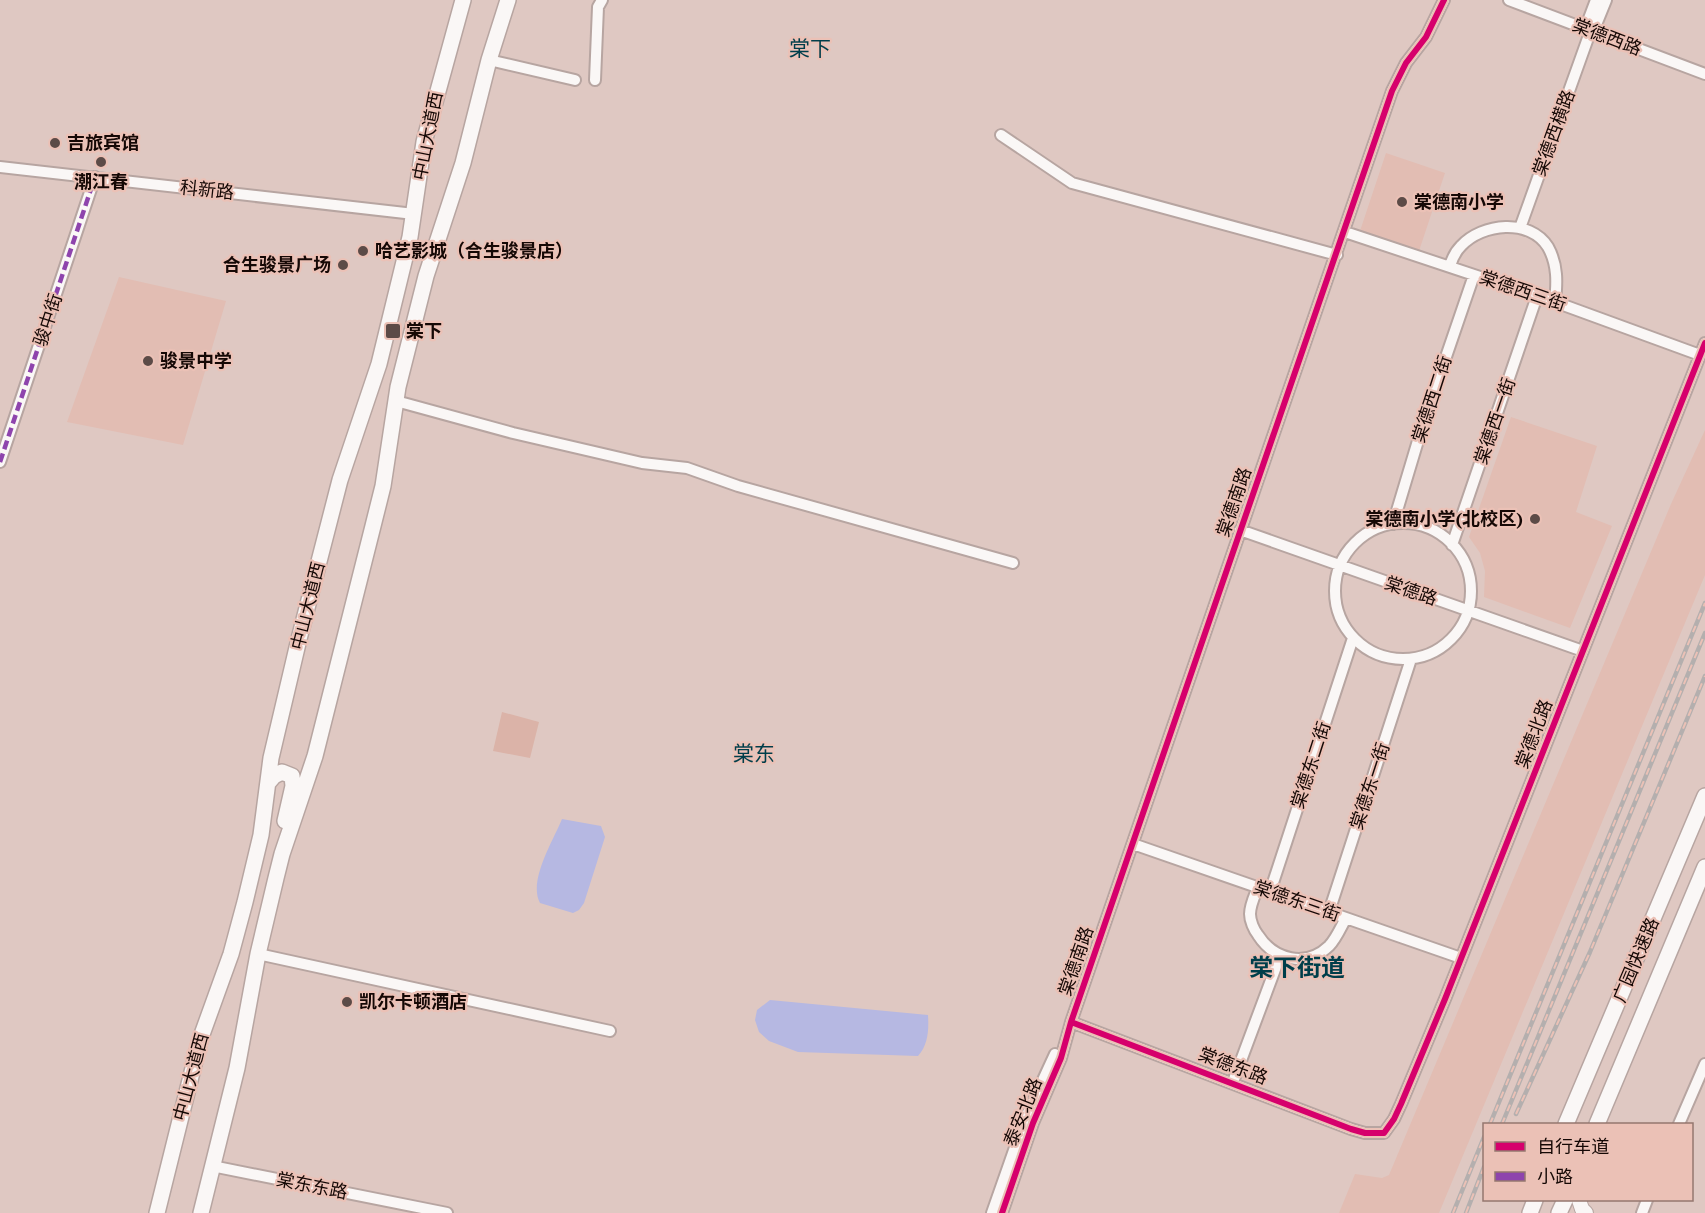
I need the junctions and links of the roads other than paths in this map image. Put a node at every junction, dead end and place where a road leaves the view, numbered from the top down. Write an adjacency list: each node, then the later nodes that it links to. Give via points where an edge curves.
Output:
1 (462, 0): 16 (highway, 中山大道西, via 424,142)
2 (508, 0): 9 (highway, 中山大道西)
3 (602, 0): 12 (street, via 598,6)
4 (1444, 0): 18 (street, 棠德南路, via 1426,37 1397,79)
5 (1509, 0): 8 (street, 棠德西路)
6 (1596, 0): 8 (street)
7 (1606, 0): 8 (street)
8 (1589, 33): 10 (street, 棠德西路); 17 (street, 棠德西横路)
9 (489, 60): 11 (street); 26 (highway, 中山大道西, via 463,163 426,276)
10 (1705, 74)
11 (576, 80)
12 (595, 80)
13 (1000, 135): 19 (street, via 1072,183)
14 (0, 167): 15 (street, 科新路)
15 (95, 177): 16 (street, 科新路); 27 (street, 骏中街)
16 (414, 214): 37 (highway, 中山大道西, via 379,364 340,480 299,639)
17 (1520, 228): 20 (street, via 1492,229 1471,237 1453,256); 23 (street, via 1540,238 1551,254 1557,274)
18 (1345, 232): 19 (street, 棠德南路); 20 (street, 棠德西三街)
19 (1336, 255): 29 (street, 棠德南路)
20 (1450, 266): 21 (street, 棠德西三街)
21 (1474, 275): 22 (street, 棠德西三街); 28 (street, 棠德西二街)
22 (1538, 296): 23 (street, 棠德西三街); 30 (street, 棠德西一街)
23 (1555, 302): 25 (street, 棠德西三街)
24 (1705, 343): 25 (street, 棠德北路)
25 (1700, 355): 35 (street, 棠德北路)
26 (396, 401): 31 (street, via 642,463 687,468 738,486); 40 (highway, 中山大道西, via 383,486 355,599 312,766)
27 (0, 462)
28 (1393, 524): 30 (street, via 1425,527); 32 (street, via 1362,537)
29 (1240, 530): 32 (street, 棠德路); 39 (street, 棠德南路)
30 (1452, 545): 33 (street, via 1468,575)
31 (1013, 563)
32 (1340, 565): 33 (street, 棠德路); 34 (street, via 1335,586 1337,608)
33 (1468, 610): 35 (street, 棠德路); 36 (street, via 1458,630 1443,646)
34 (1353, 638): 36 (street, via 1380,656); 43 (street, 棠德东二街)
35 (1583, 651): 48 (street, 棠德北路)
36 (1411, 659): 44 (street, 棠德东一街)
37 (268, 783): 40 (highway, via 282,772 294,780); 58 (highway, 中山大道西, via 245,902 200,1040)
38 (1705, 796): 53 (highway, 广园快速路)
39 (1133, 844): 42 (street, 棠德东三街); 49 (street, 棠德南路)
40 (282, 854): 46 (highway, 中山大道西)
41 (1705, 867): 54 (highway, 广园快速路)
42 (1258, 887): 43 (street, 棠德东三街); 47 (street, via 1250,914 1254,929 1265,946)
43 (1270, 892): 44 (street, 棠德东三街)
44 (1329, 912): 45 (street, 棠德东三街)
45 (1346, 918): 47 (street, via 1329,946 1314,955 1293,959); 48 (street, 棠德东三街)
46 (258, 954): 50 (street); 57 (highway, 中山大道西, via 242,1048)
47 (1280, 956): 52 (street)
48 (1461, 958): 56 (street, 棠德北路, via 1408,1089)
49 (1071, 1022): 52 (street, 棠德东路); 61 (street, 泰安北路, via 1031,1104); 62 (street, 泰安北路)
50 (610, 1030)
51 (1705, 1064): 55 (street)
52 (1233, 1082): 56 (street, 棠德东路, via 1351,1129)
53 (1567, 1123)
54 (1598, 1123)
55 (1680, 1123)
56 (1384, 1133)
57 (212, 1166): 59 (highway, 中山大道西); 60 (street, 棠东东路)
58 (157, 1213)
59 (201, 1213)
60 (447, 1213)
61 (992, 1213)
62 (1002, 1213)

